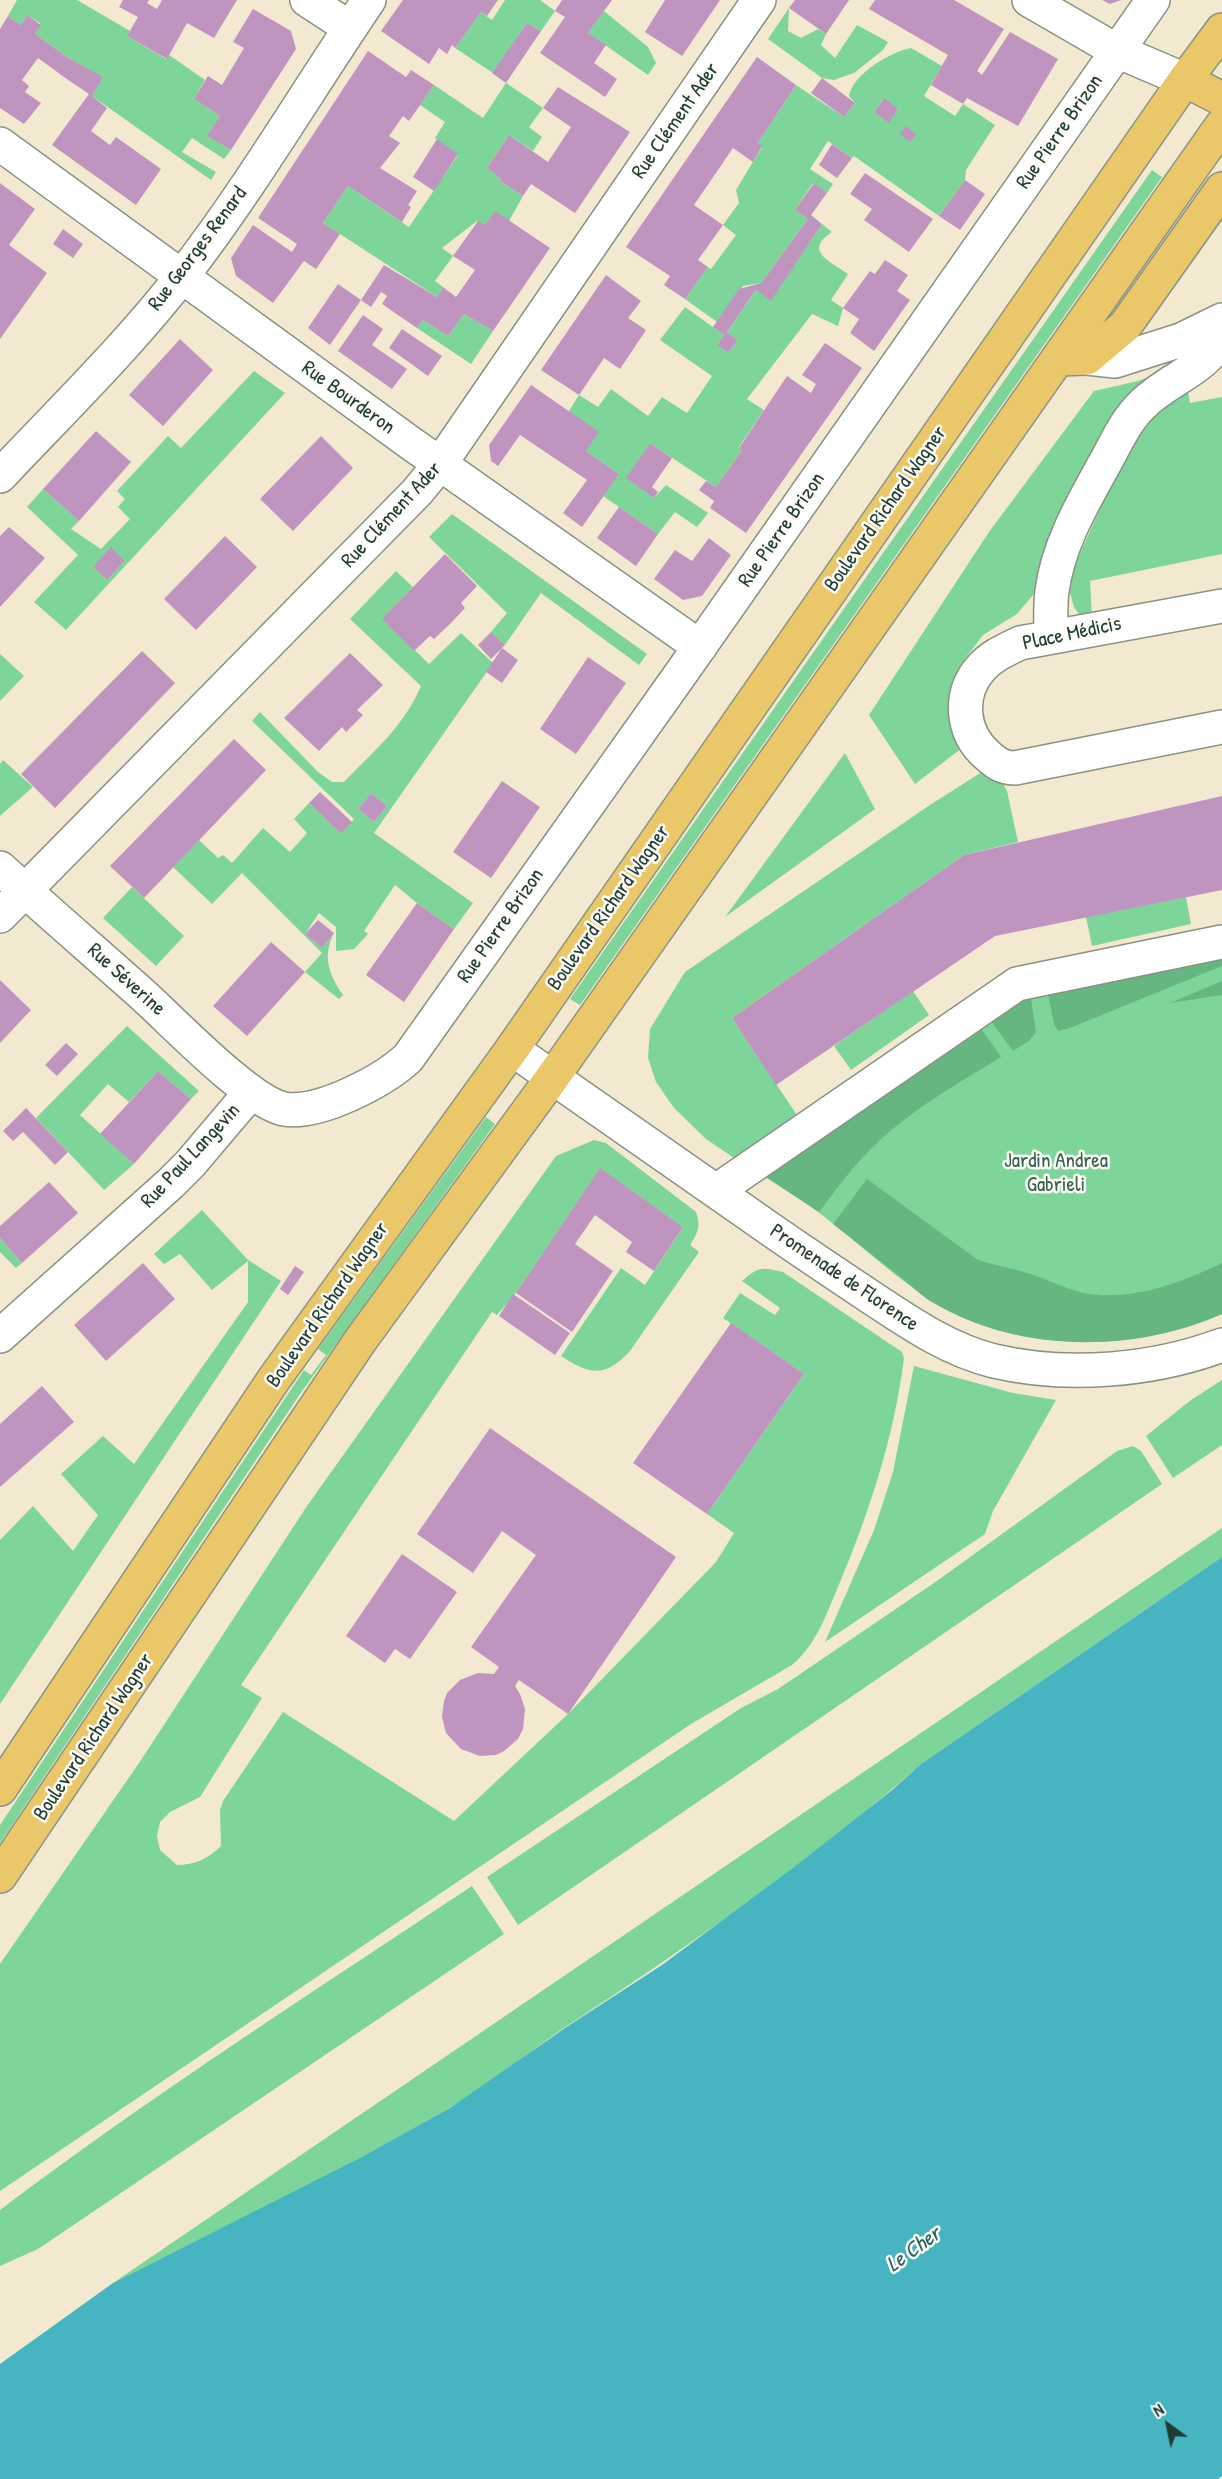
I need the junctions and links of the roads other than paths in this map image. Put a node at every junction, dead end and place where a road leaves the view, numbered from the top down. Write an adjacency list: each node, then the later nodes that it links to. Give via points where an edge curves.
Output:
1 (307, 0): 6 (street)
2 (369, 0): 6 (street, Rue Georges Renard)
3 (759, 0): 18 (street, Rue Clément Ader)
4 (1029, 0): 8 (street)
5 (1153, 0): 8 (street, Rue Pierre Brizon)
6 (350, 28): 14 (street, Rue Georges Renard)
7 (1222, 30): 9 (main road, Boulevard Richard Wagner)
8 (1117, 51): 9 (street); 22 (street, Rue Pierre Brizon)
9 (1185, 80): 10 (main road); 28 (main road, Boulevard Richard Wagner)
10 (1222, 99)
11 (1222, 125): 17 (main road, Boulevard Richard Wagner, via 1096,302)
12 (0, 144): 14 (street, Rue Bourderon)
13 (1222, 189): 17 (main road, via 1125,326)
14 (181, 277): 18 (street, Rue Bourderon); 19 (street, Rue Georges Renard)
15 (1222, 320): 17 (street, via 1181,340 1115,361)
16 (1222, 337): 21 (street, via 1205,361 1162,388 1129,418 1063,548 1052,591)
17 (1073, 358): 30 (main road, Boulevard Richard Wagner)
18 (440, 464): 22 (street, Rue Bourderon); 25 (street, Rue Clément Ader, via 417,492)
19 (0, 476)
20 (1222, 606): 21 (street, Place Médicis)
21 (1051, 636): 23 (street, Place Médicis, via 998,653 970,684 964,717 970,734 978,747 1004,768)
22 (700, 646): 29 (street, Rue Pierre Brizon)
23 (1222, 727)
24 (0, 868): 25 (street, Rue Séverine)
25 (24, 891): 26 (street, Rue Clément Ader); 31 (street, Rue Séverine)
26 (0, 916)
27 (1222, 942): 32 (street, via 1017,984)
28 (512, 1049): 30 (street, Promenade de Florence); 35 (main road, Boulevard Richard Wagner, via 274,1379)
29 (408, 1058): 31 (street, Rue Paul Langevin, via 391,1073 322,1106 283,1108)
30 (552, 1078): 32 (street, Promenade de Florence); 36 (main road, Boulevard Richard Wagner, via 313,1410)
31 (251, 1092): 33 (street, Rue Paul Langevin, via 171,1183)
32 (716, 1191): 34 (street, Promenade de Florence, via 918,1329 953,1347 994,1360 1039,1368 1088,1369 1151,1364)
33 (0, 1336)
34 (1222, 1345)
35 (0, 1789)
36 (0, 1876)

